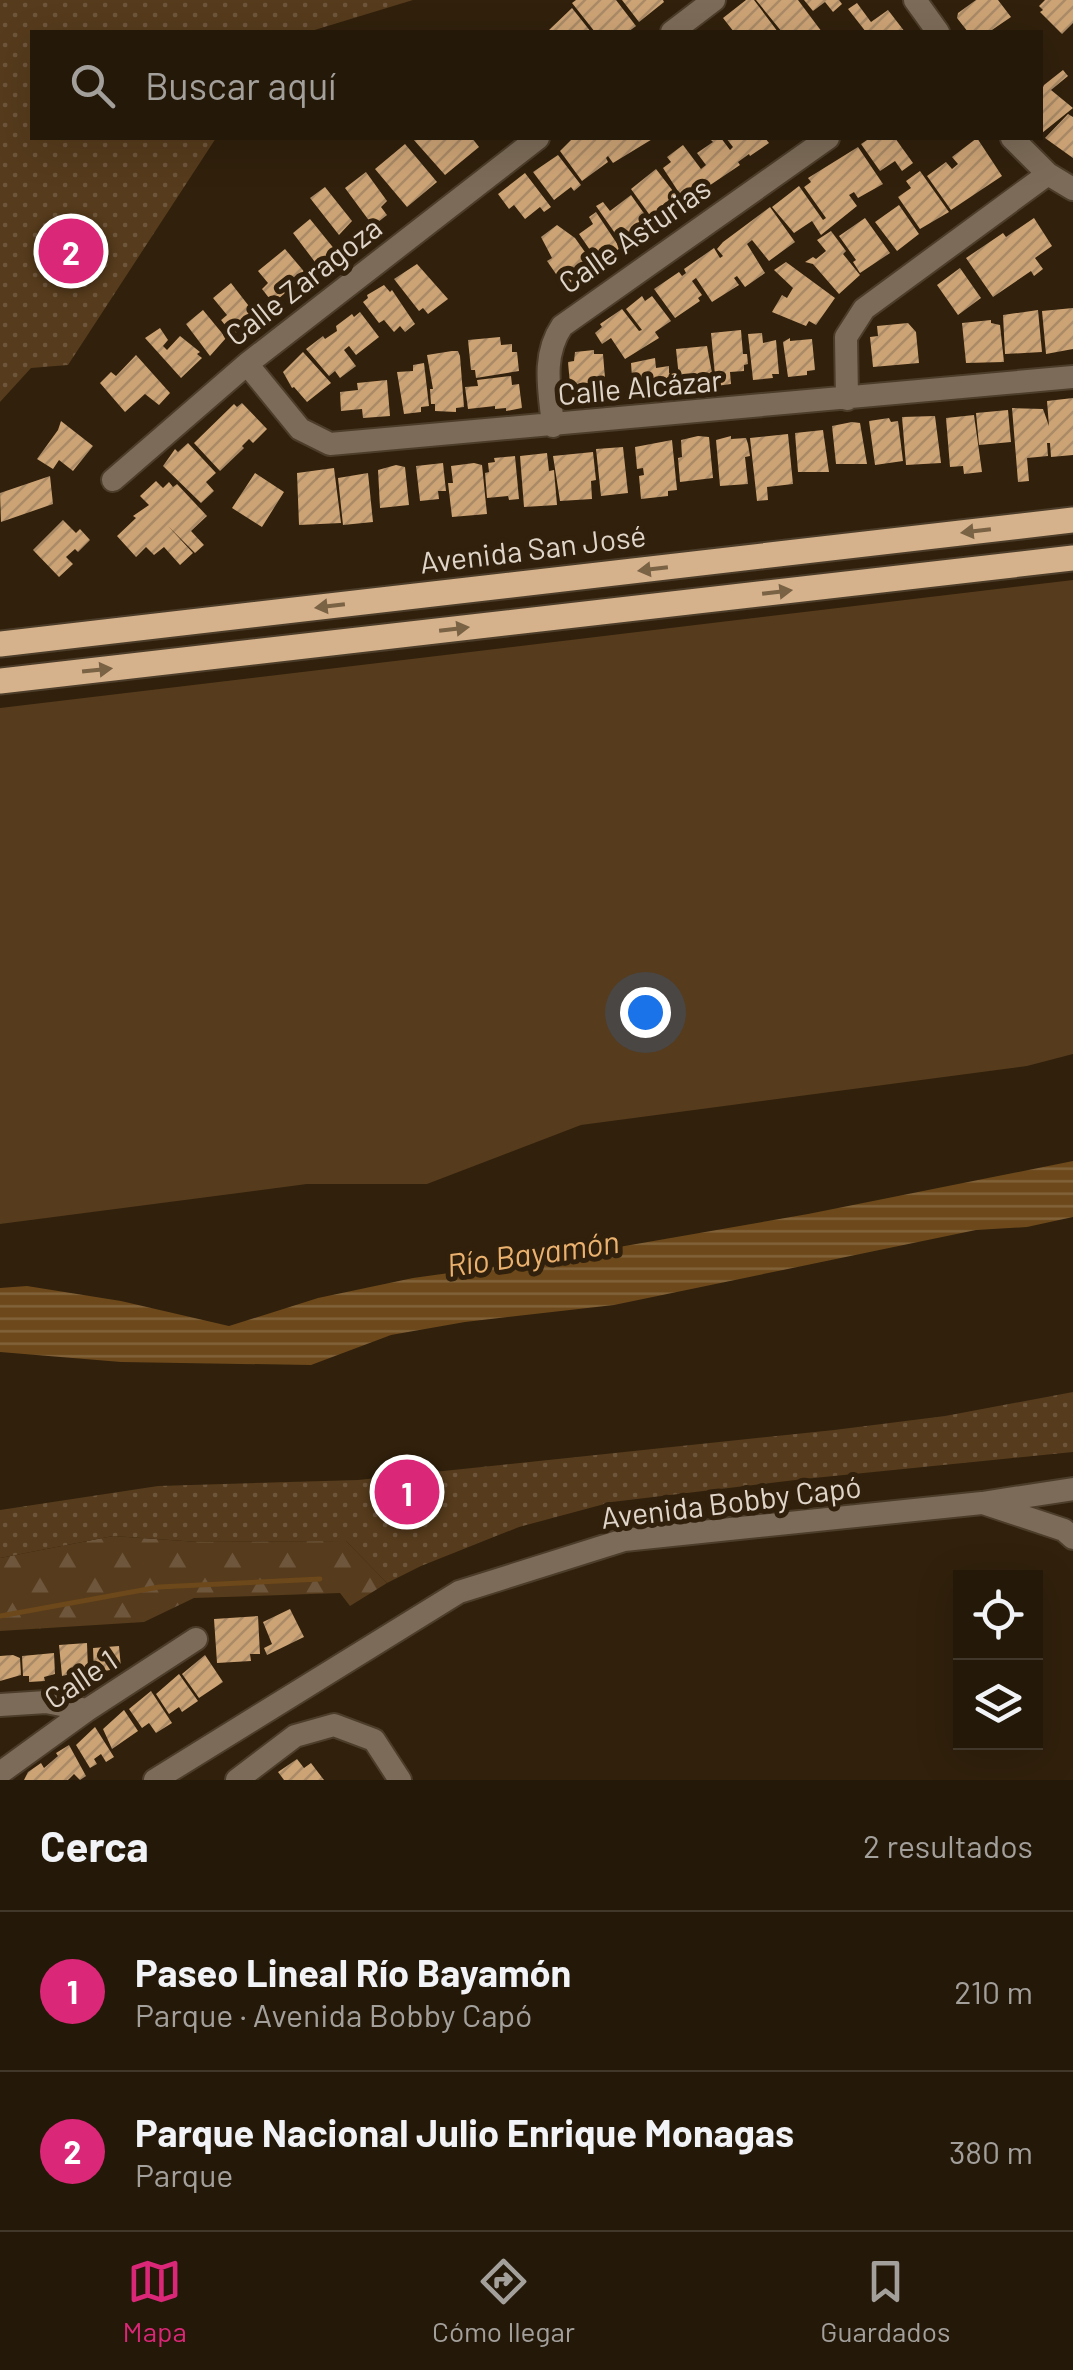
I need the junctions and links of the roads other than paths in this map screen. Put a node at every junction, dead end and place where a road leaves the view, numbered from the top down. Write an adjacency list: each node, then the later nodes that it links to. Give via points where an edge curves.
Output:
1 (714, 0): 3 (street)
2 (916, 0): 4 (street)
3 (675, 30)
4 (937, 30)
5 (535, 140): 10 (street, Calle Zaragoza)
6 (825, 140): 13 (street, Calle Asturias, via 562,326 548,364)
7 (1014, 140): 8 (street)
8 (1048, 174): 9 (street); 12 (street, via 864,309 846,337)
9 (1073, 189)
10 (248, 364): 13 (street, Calle Alcázar, via 300,429 330,444); 14 (street, Calle Zaragoza)
11 (1073, 377): 12 (street, Calle Alcázar)
12 (847, 399): 13 (street, Calle Alcázar)
13 (553, 426)
14 (113, 480)
15 (1073, 520): 17 (main road, Avenida San José, one-way to 17)
16 (1073, 558): 18 (main road, one-way to 16)
17 (0, 644)
18 (0, 681)
19 (1073, 1488): 20 (street, Avenida Bobby Capó)
20 (982, 1503): 21 (street); 26 (street, Avenida Bobby Capó, via 624,1540 459,1592)
21 (1073, 1538)
22 (196, 1639): 24 (street, Calle 1)
23 (0, 1704): 24 (street, via 46,1702)
24 (88, 1710): 25 (street, Calle 1)
25 (0, 1773)
26 (155, 1780)
27 (237, 1780): 28 (street, via 296,1736 334,1726 374,1740)
28 (400, 1780)

